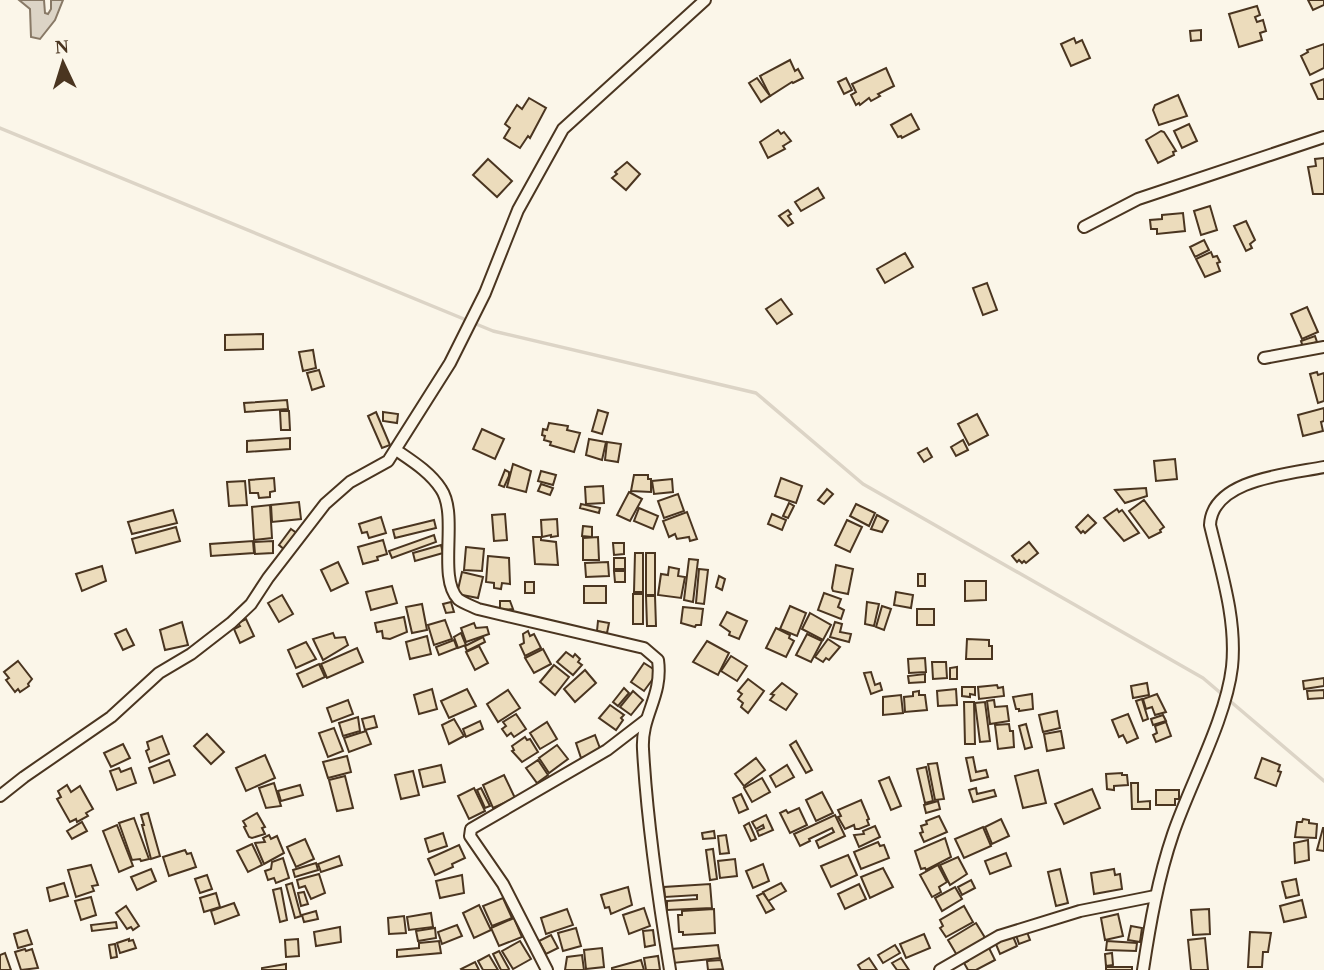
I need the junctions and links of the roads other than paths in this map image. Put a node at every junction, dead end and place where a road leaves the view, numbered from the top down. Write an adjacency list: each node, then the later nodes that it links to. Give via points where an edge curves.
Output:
1 (705, 0): 6 (street, via 563,129 519,211 450,363)
2 (1324, 137): 3 (street, via 1138,199)
3 (1084, 227)
4 (1324, 347): 5 (street)
5 (1264, 358)
6 (396, 450): 8 (street, via 442,490 447,504 450,582 458,599 478,609 643,648 658,660 661,678); 9 (street, via 388,461 350,482 325,505 251,604 231,623)
7 (1324, 467): 10 (street, via 1251,482 1219,500 1210,514 1226,594 1232,668 1223,707 1173,835)
8 (646, 720): 11 (street, via 607,750 471,830 470,836 503,884); 12 (street, via 643,748)
9 (0, 796)
10 (1155, 896): 13 (street, via 1080,911 999,936); 14 (street)
11 (547, 970)
12 (670, 970)
13 (940, 970)
14 (1143, 970)

